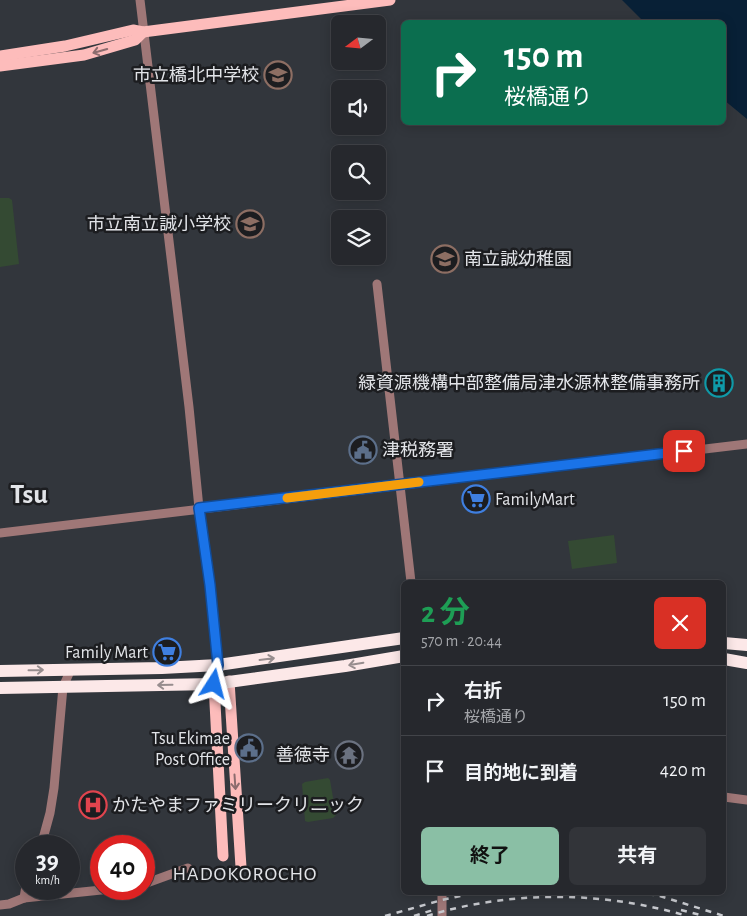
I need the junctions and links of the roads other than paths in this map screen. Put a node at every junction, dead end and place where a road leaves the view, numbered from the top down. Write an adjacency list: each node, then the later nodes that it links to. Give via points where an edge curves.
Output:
1 (140, 0): 3 (street)
2 (390, 0): 3 (main road)
3 (143, 32): 4 (main road, via 133,30 65,46); 5 (main road, one-way to 5, via 135,40 84,55); 9 (street)
4 (0, 56)
5 (0, 66)
6 (377, 284): 8 (street)
7 (747, 444): 8 (street)
8 (400, 484): 9 (street); 11 (street)
9 (199, 508): 10 (street); 18 (street)
10 (0, 533)
11 (411, 580)
12 (401, 638): 18 (highway, one-way to 12)
13 (726, 642): 14 (highway)
14 (747, 646)
15 (401, 657): 21 (highway, one-way to 21)
16 (726, 659): 17 (highway)
17 (747, 663)
18 (218, 665): 19 (highway); 22 (street)
19 (71, 669): 20 (highway, one-way to 19); 23 (street)
20 (0, 670)
21 (229, 681): 22 (highway); 29 (main road, one-way to 29)
22 (214, 684): 23 (highway, one-way to 23); 28 (main road)
23 (63, 687): 24 (highway); 27 (street, via 53,796)
24 (0, 688)
25 (726, 797): 26 (street)
26 (747, 800)
27 (44, 835)
28 (223, 856)
29 (242, 867)
30 (188, 868): 31 (street)
31 (155, 880)
32 (442, 895): 35 (street)
33 (19, 900): 34 (street)
34 (0, 905)
35 (442, 916)

